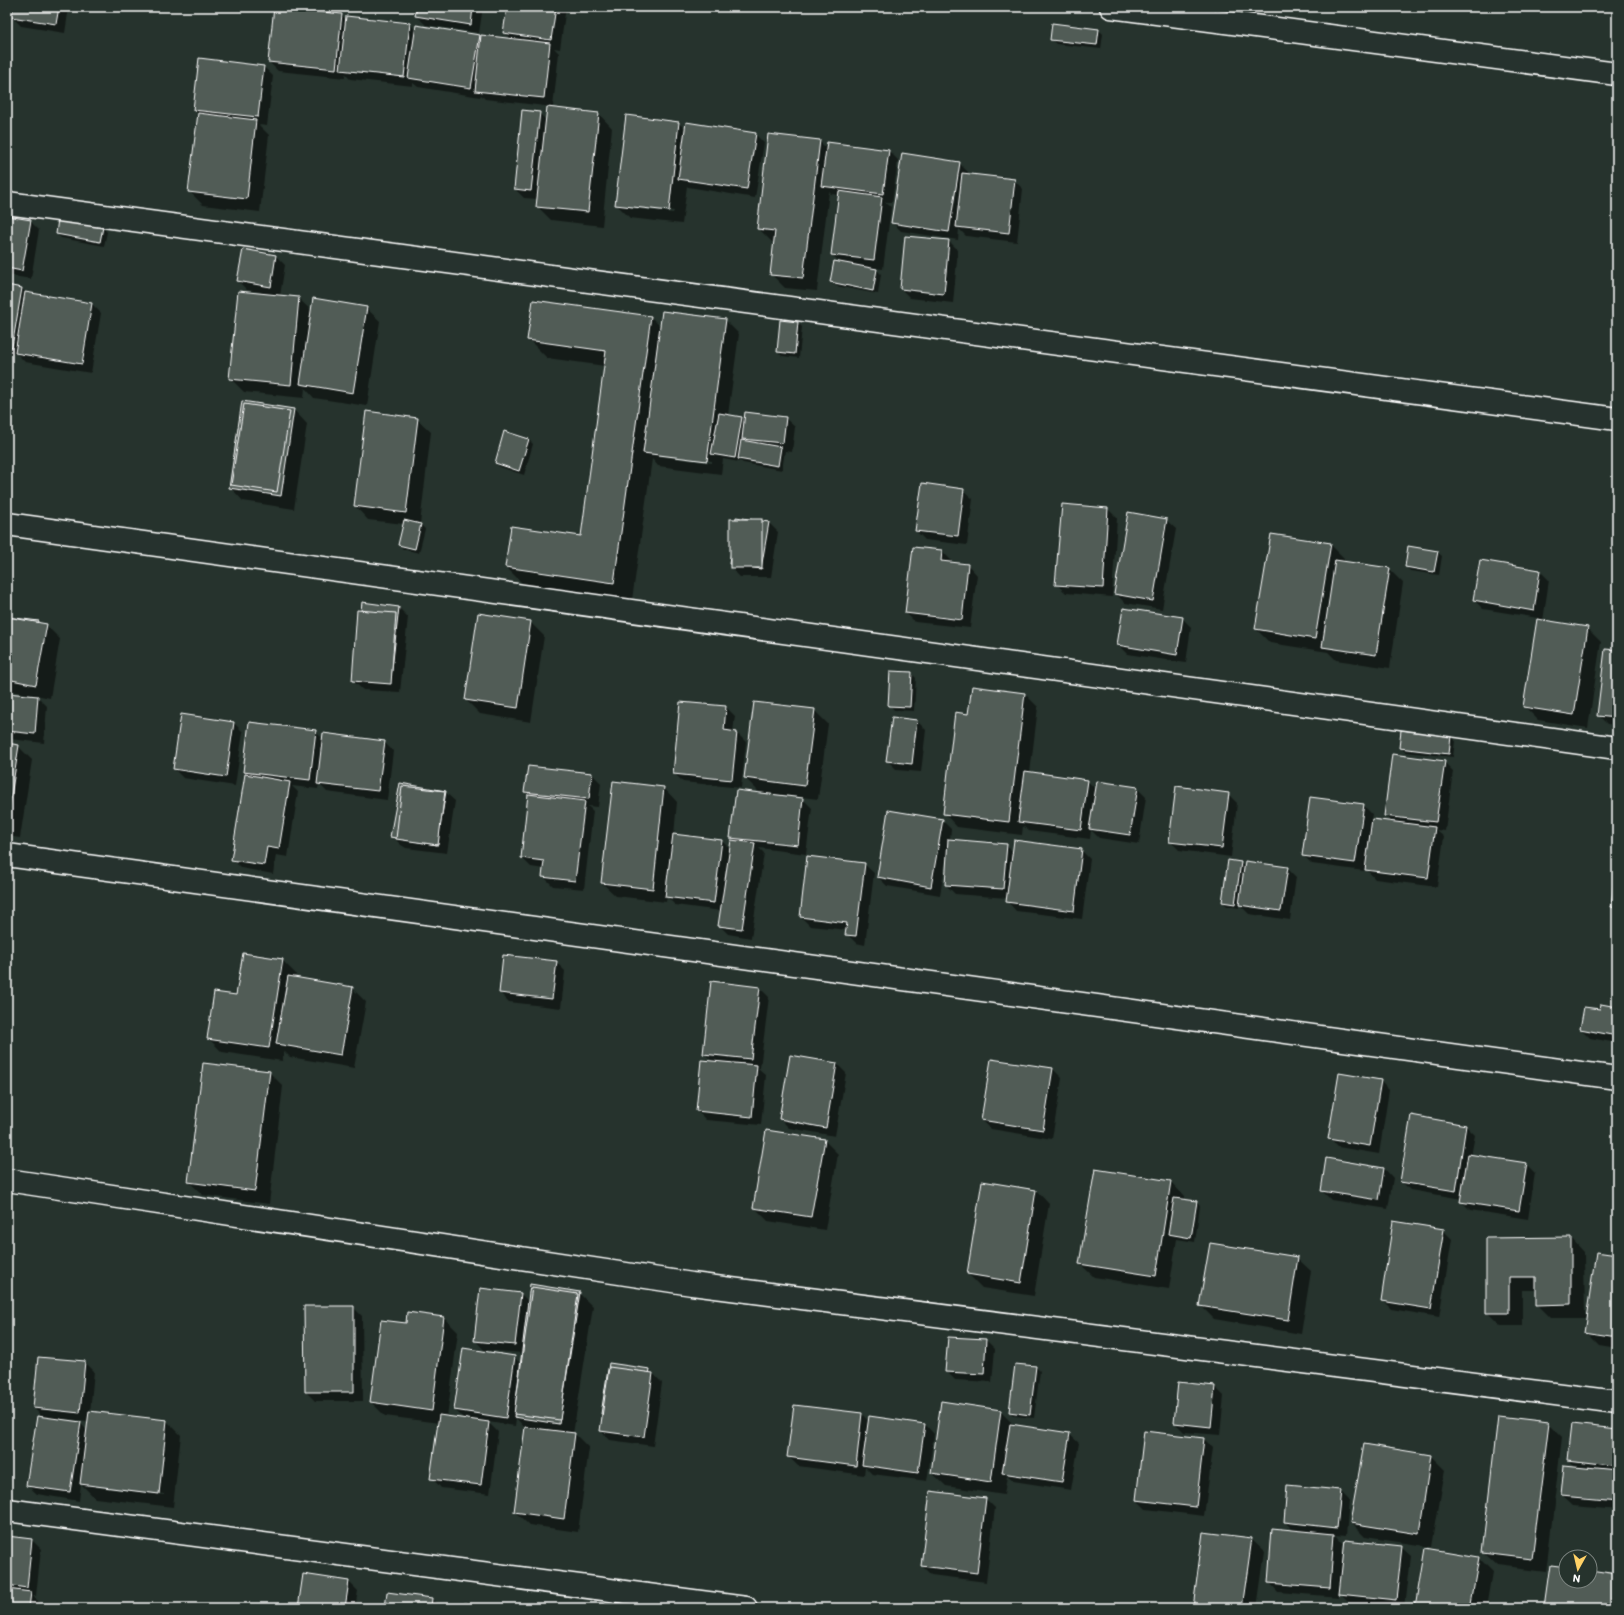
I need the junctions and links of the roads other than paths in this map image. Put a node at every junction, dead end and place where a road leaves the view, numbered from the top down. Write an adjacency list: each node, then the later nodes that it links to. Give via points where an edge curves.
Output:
1 (1111, 7): 2 (street)
2 (1617, 74)
3 (7, 203): 4 (street)
4 (1617, 419)
5 (7, 524): 6 (street)
6 (1617, 748)
7 (7, 855): 8 (street)
8 (1617, 1078)
9 (7, 1180): 10 (street, via 692,1284)
10 (1617, 1402)
11 (7, 1510): 12 (street)
12 (746, 1608)

